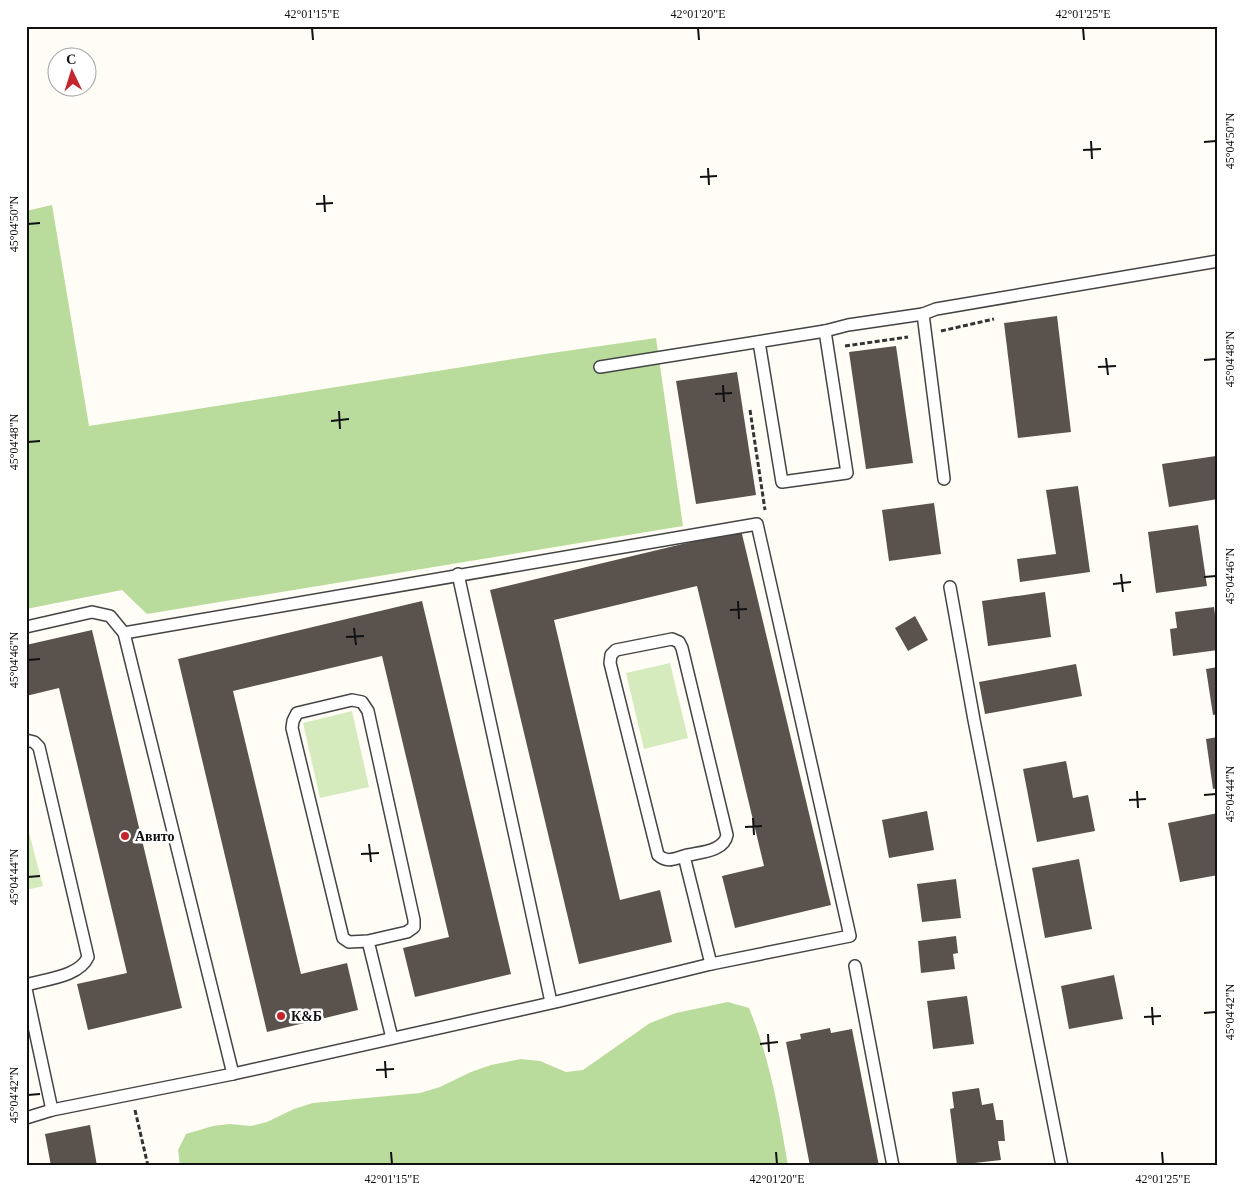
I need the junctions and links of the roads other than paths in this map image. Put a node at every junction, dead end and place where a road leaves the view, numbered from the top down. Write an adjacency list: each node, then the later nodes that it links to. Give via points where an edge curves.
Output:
1 (1218, 261): 2 (lane, via 936,309)
2 (923, 314): 3 (lane); 6 (lane)
3 (825, 331): 4 (lane); 4 (lane, via 847,473 782,482)
4 (758, 342): 5 (lane)
5 (600, 367)
6 (944, 478)
7 (458, 574): 10 (lane); 14 (lane, via 757,524 850,936); 18 (lane)
8 (950, 587): 24 (lane)
9 (26, 627): 10 (lane, via 92,612 110,616)
10 (124, 633): 20 (lane)
11 (26, 740): 16 (lane, via 39,747 88,957 85,963 70,972)
12 (684, 856): 12 (lane, via 668,860 658,855 610,663 616,650 672,639 682,648 727,835 720,848); 14 (lane)
13 (368, 941): 13 (lane, via 349,942 343,938 292,728 297,713 352,700 362,702 368,711 414,920 414,927 407,932); 19 (lane)
14 (711, 964): 18 (lane)
15 (856, 966): 23 (lane)
16 (26, 985)
17 (26, 989): 21 (lane)
18 (551, 1002): 19 (lane)
19 (392, 1038): 20 (lane)
20 (233, 1074): 21 (lane)
21 (52, 1110): 22 (lane)
22 (26, 1118)
23 (893, 1166)
24 (1062, 1166)

